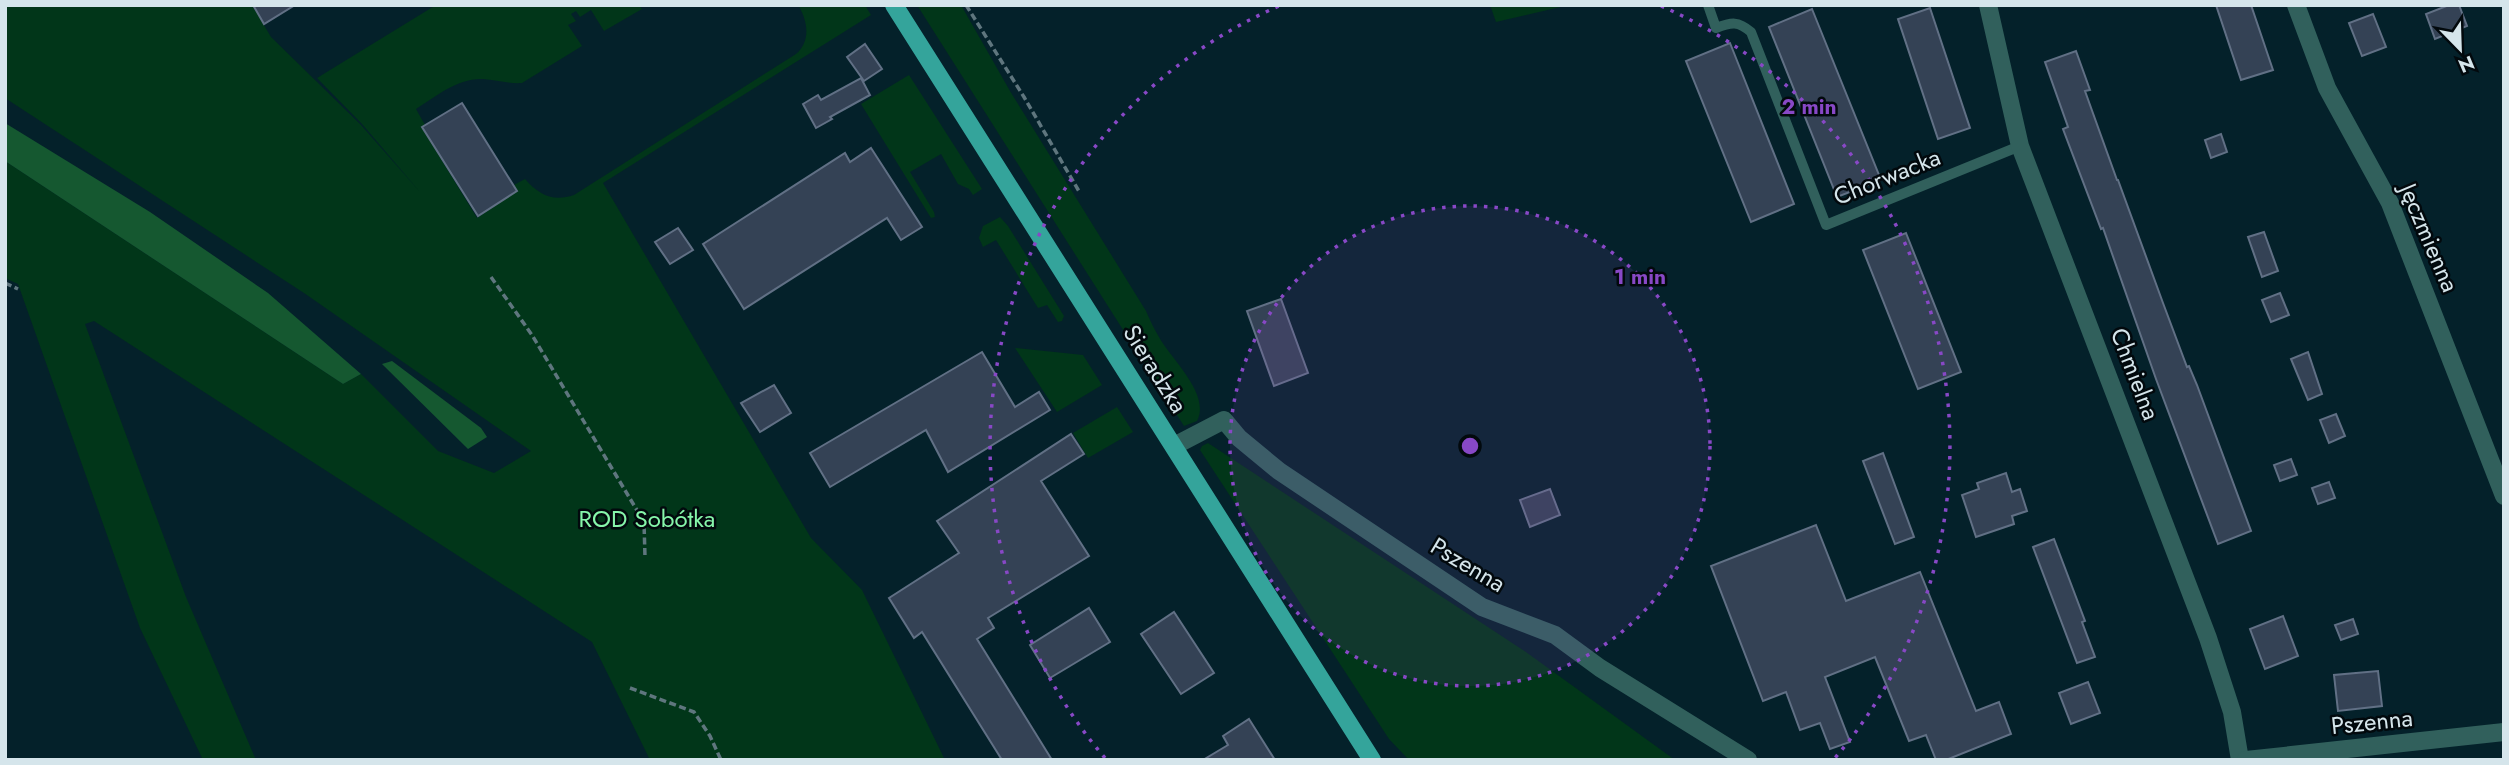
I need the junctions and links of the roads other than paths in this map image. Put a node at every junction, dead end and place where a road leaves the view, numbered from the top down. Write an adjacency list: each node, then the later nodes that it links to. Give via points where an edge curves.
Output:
1 (894, 5): 6 (main road, Sieradzka)
2 (1708, 5): 5 (lane, Chorwacka, via 1717,28 1741,24 1751,32 1826,225)
3 (1988, 5): 5 (street, Chmielna)
4 (2296, 5): 7 (street, Jęczmienna, via 2327,88 2390,203)
5 (2020, 146): 11 (street, Chmielna, via 2208,638 2232,712)
6 (1174, 446): 9 (main road, Sieradzka); 10 (street, Pszenna, via 1224,420 1279,471 1482,607 1555,635)
7 (2504, 496)
8 (2504, 732): 12 (street, Pszenna)
9 (1372, 760)
10 (1748, 760)
11 (2240, 760)
12 (2246, 760)

